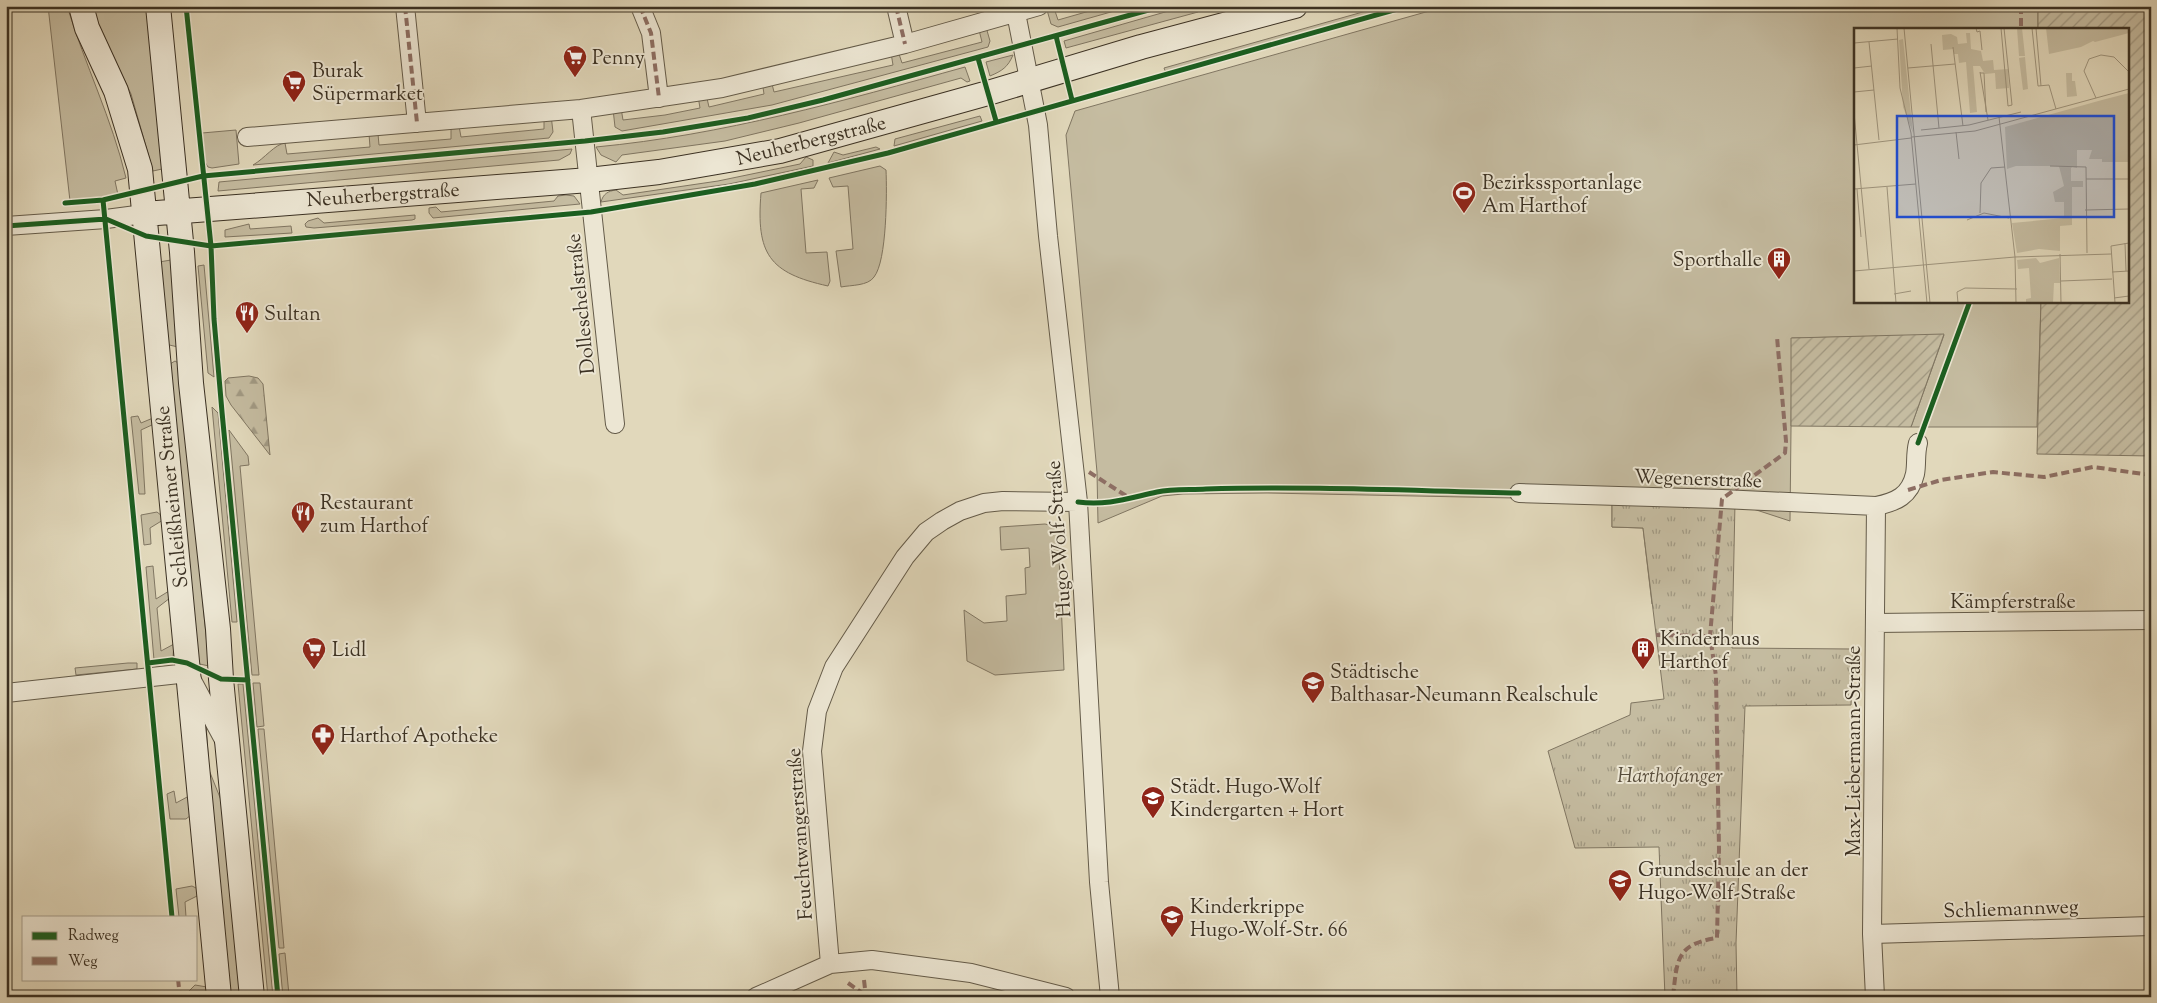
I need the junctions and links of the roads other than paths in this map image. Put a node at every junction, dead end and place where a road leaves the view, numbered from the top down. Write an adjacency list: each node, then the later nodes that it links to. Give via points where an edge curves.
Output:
1 (82, 6): 17 (main road, Schleißheimer Straße, via 87,28 129,129 140,169)
2 (158, 6): 16 (main road, Schleißheimer Straße)
3 (405, 6): 13 (street)
4 (640, 6): 11 (street, via 651,33)
5 (896, 6): 9 (street)
6 (1039, 6): 8 (street)
7 (1295, 6): 10 (main road, Neuherbergstraße)
8 (1016, 13): 9 (street); 10 (street)
9 (905, 44): 11 (street, via 722,88)
10 (1030, 80): 15 (main road, Neuherbergstraße, via 780,151 660,172); 24 (street, Hugo-Wolf-Straße, via 1038,124)
11 (659, 98): 12 (street)
12 (581, 109): 13 (street); 15 (street)
13 (417, 123): 14 (street)
14 (247, 137)
15 (588, 180): 16 (main road, Neuherbergstraße); 21 (street, Dolleschelstraße)
16 (178, 210): 17 (main road, Neuherbergstraße); 19 (main road, Schleißheimer Straße)
17 (144, 214): 18 (street); 20 (main road, Schleißheimer Straße)
18 (6, 226)
19 (190, 367): 20 (main road, via 185,359 173,355 166,358); 30 (main road, Schleißheimer Straße)
20 (159, 370): 28 (main road, Schleißheimer Straße)
21 (615, 424)
22 (1918, 443): 25 (street, Wegenerstraße, via 1914,456 1915,473 1908,490 1897,502)
23 (1519, 493): 25 (street, Wegenerstraße)
24 (1078, 502): 33 (street, Feuchtwangerstraße, via 984,503 942,521 926,532 905,557 834,667 817,711 812,751); 38 (street, Hugo-Wolf-Straße, via 1099,882)
25 (1876, 506): 27 (street, Max-Liebermann-Straße)
26 (2151, 620): 27 (street, Kämpferstraße)
27 (1875, 623): 32 (street, Max-Liebermann-Straße)
28 (188, 674): 29 (street); 30 (street); 34 (main road, Schleißheimer Straße)
29 (6, 693)
30 (227, 745): 35 (main road, Schleißheimer Straße)
31 (2151, 926): 32 (street, Schliemannweg)
32 (1872, 934): 39 (street, Max-Liebermann-Straße)
33 (830, 964): 36 (street); 37 (street, via 872,960 951,970)
34 (219, 997)
35 (252, 997)
36 (756, 997)
37 (1066, 997)
38 (1110, 997)
39 (1875, 997)

